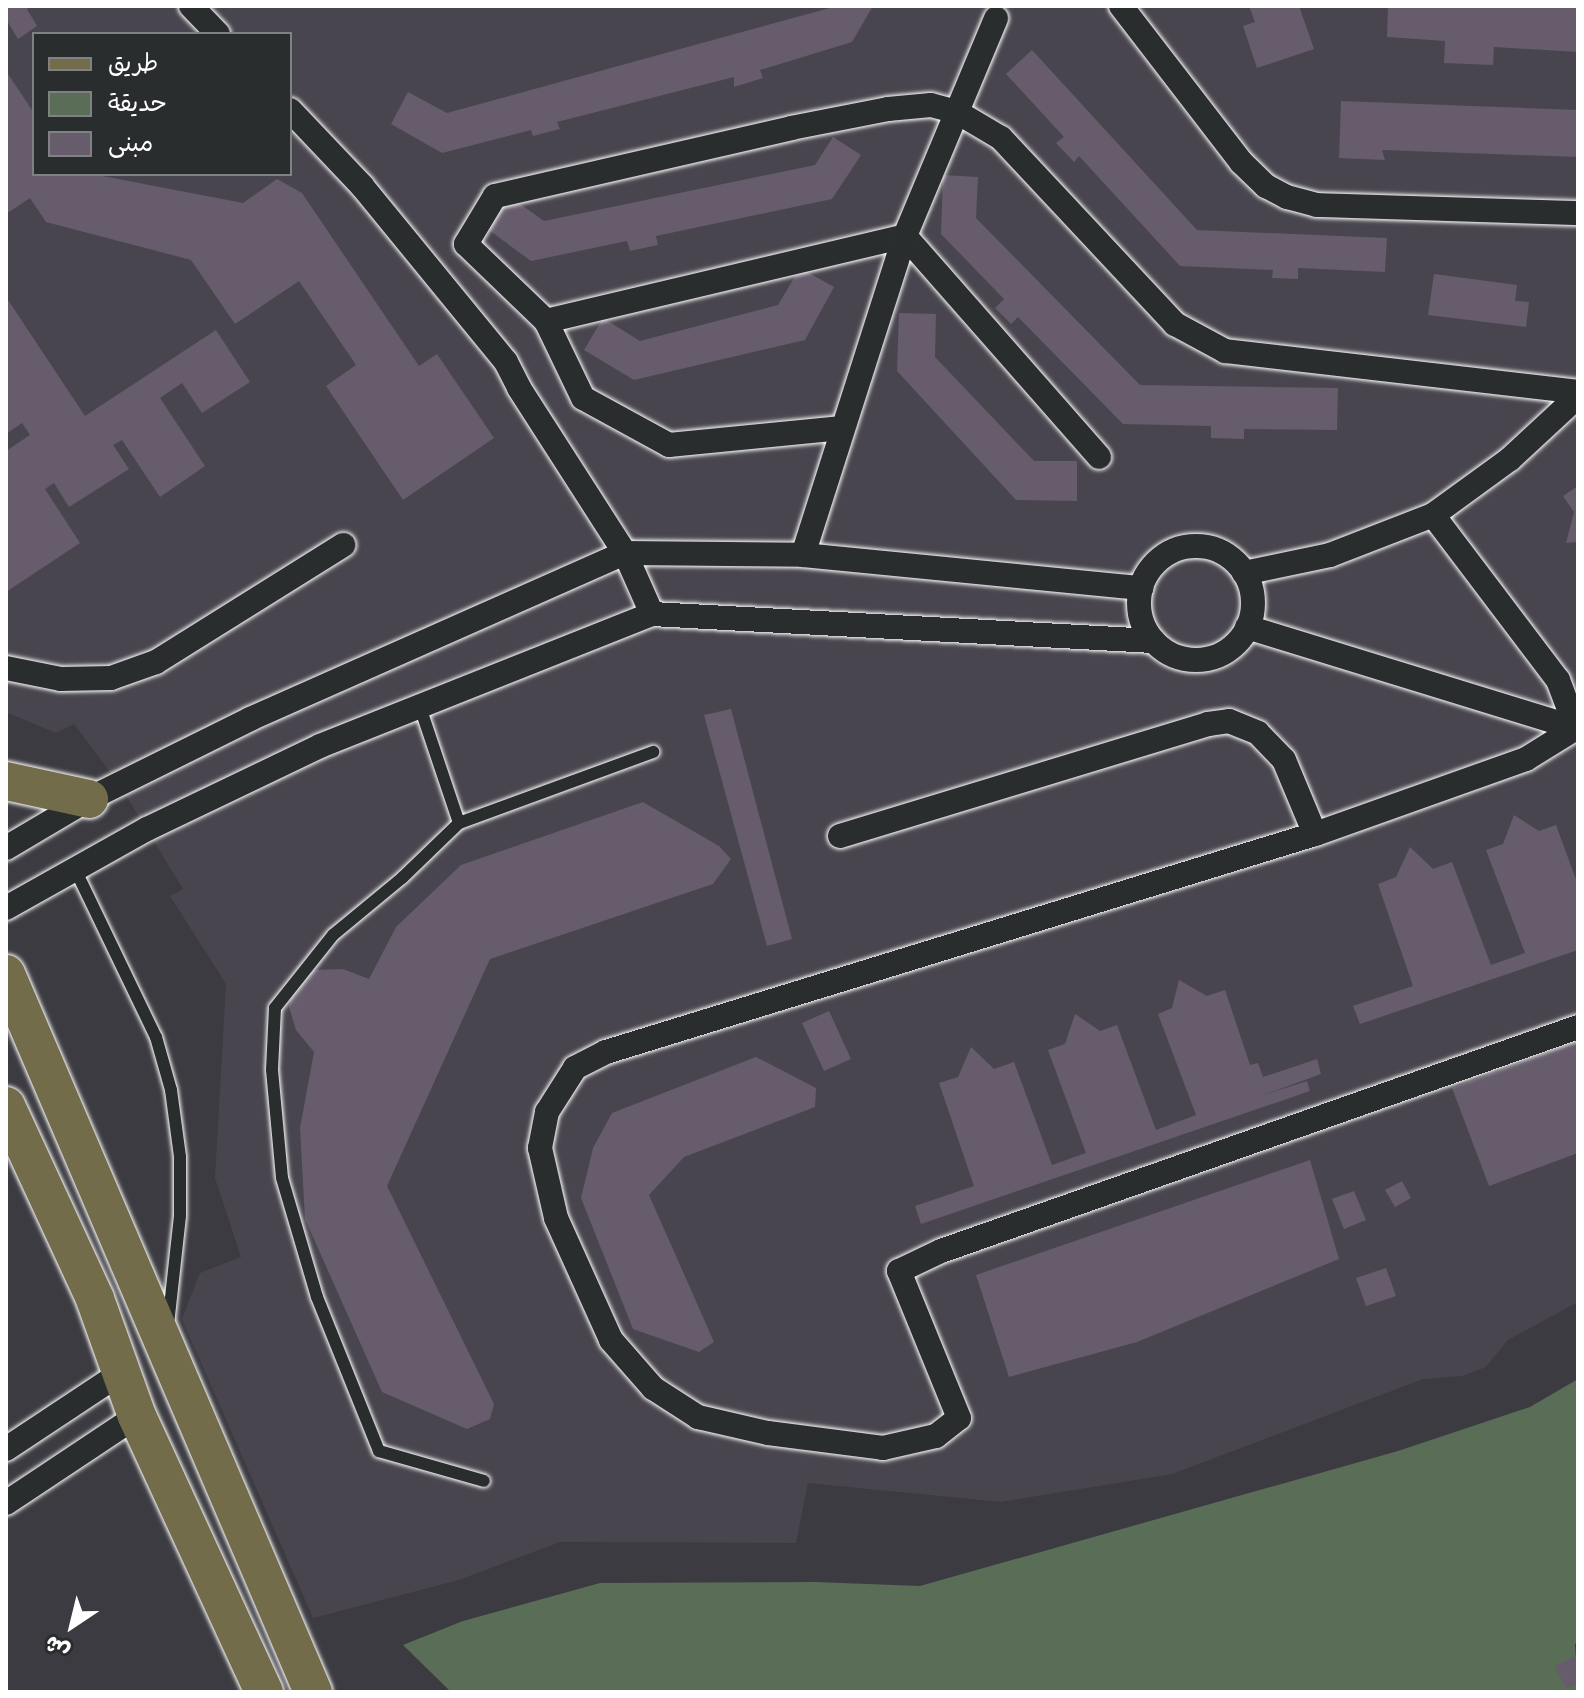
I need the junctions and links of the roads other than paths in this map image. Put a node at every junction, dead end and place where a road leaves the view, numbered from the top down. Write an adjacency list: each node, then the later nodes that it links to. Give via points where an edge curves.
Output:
1 (191, 6): 4 (street)
2 (1121, 6): 7 (street, via 1241,162 1287,197 1317,205)
3 (996, 18): 6 (street)
4 (216, 32)
5 (292, 112): 15 (street, via 362,186 506,362)
6 (957, 112): 8 (street); 9 (street, via 931,105 888,109 495,196 466,244); 10 (street, via 1001,138 1175,324 1225,351)
7 (1578, 213)
8 (905, 236): 9 (street); 11 (street); 12 (street)
9 (546, 321): 11 (street, via 583,398 669,445)
10 (1578, 394): 13 (street, via 1510,459)
11 (842, 428): 16 (street)
12 (1099, 457)
13 (1433, 515): 17 (street, via 1330,555); 24 (street, via 1558,680)
14 (343, 545): 22 (street, via 156,662 111,678 61,679)
15 (625, 553): 16 (street); 19 (street); 27 (street, via 250,719)
16 (803, 555): 18 (street)
17 (1244, 573): 18 (street, via 1231,559 1196,546 1161,557); 20 (street, via 1251,590)
18 (1141, 588): 21 (street, via 1143,625)
19 (652, 614): 21 (street); 23 (street)
20 (1247, 627): 21 (street, via 1229,648 1204,660 1176,656); 24 (street)
21 (1153, 641)
22 (6, 668)
23 (420, 707): 28 (lane); 32 (street, via 320,746)
24 (1577, 729): 29 (street, via 1526,759)
25 (653, 752): 28 (lane)
26 (6, 781): 27 (main road)
27 (89, 799): 31 (street)
28 (459, 823): 41 (lane, via 333,935 275,1008 272,1070 282,1178 317,1297 379,1451)
29 (1315, 834): 30 (street, via 1284,760 1258,733 1229,721); 35 (street, via 606,1052 575,1068 547,1112 540,1148 556,1218 611,1340 653,1388 698,1417 768,1433 883,1448 936,1436 959,1418 899,1271 941,1251)
30 (840, 836)
31 (6, 848)
32 (75, 869): 33 (street); 37 (lane, via 156,1037 171,1090 180,1157 180,1216)
33 (6, 908)
34 (6, 974): 37 (main road)
35 (1578, 1027)
36 (6, 1106): 38 (main road, via 95,1299)
37 (166, 1343): 44 (main road)
38 (121, 1373): 39 (main road); 40 (street)
39 (137, 1416): 42 (street); 43 (main road)
40 (6, 1449)
41 (484, 1481)
42 (6, 1503)
43 (264, 1692)
44 (313, 1692)

